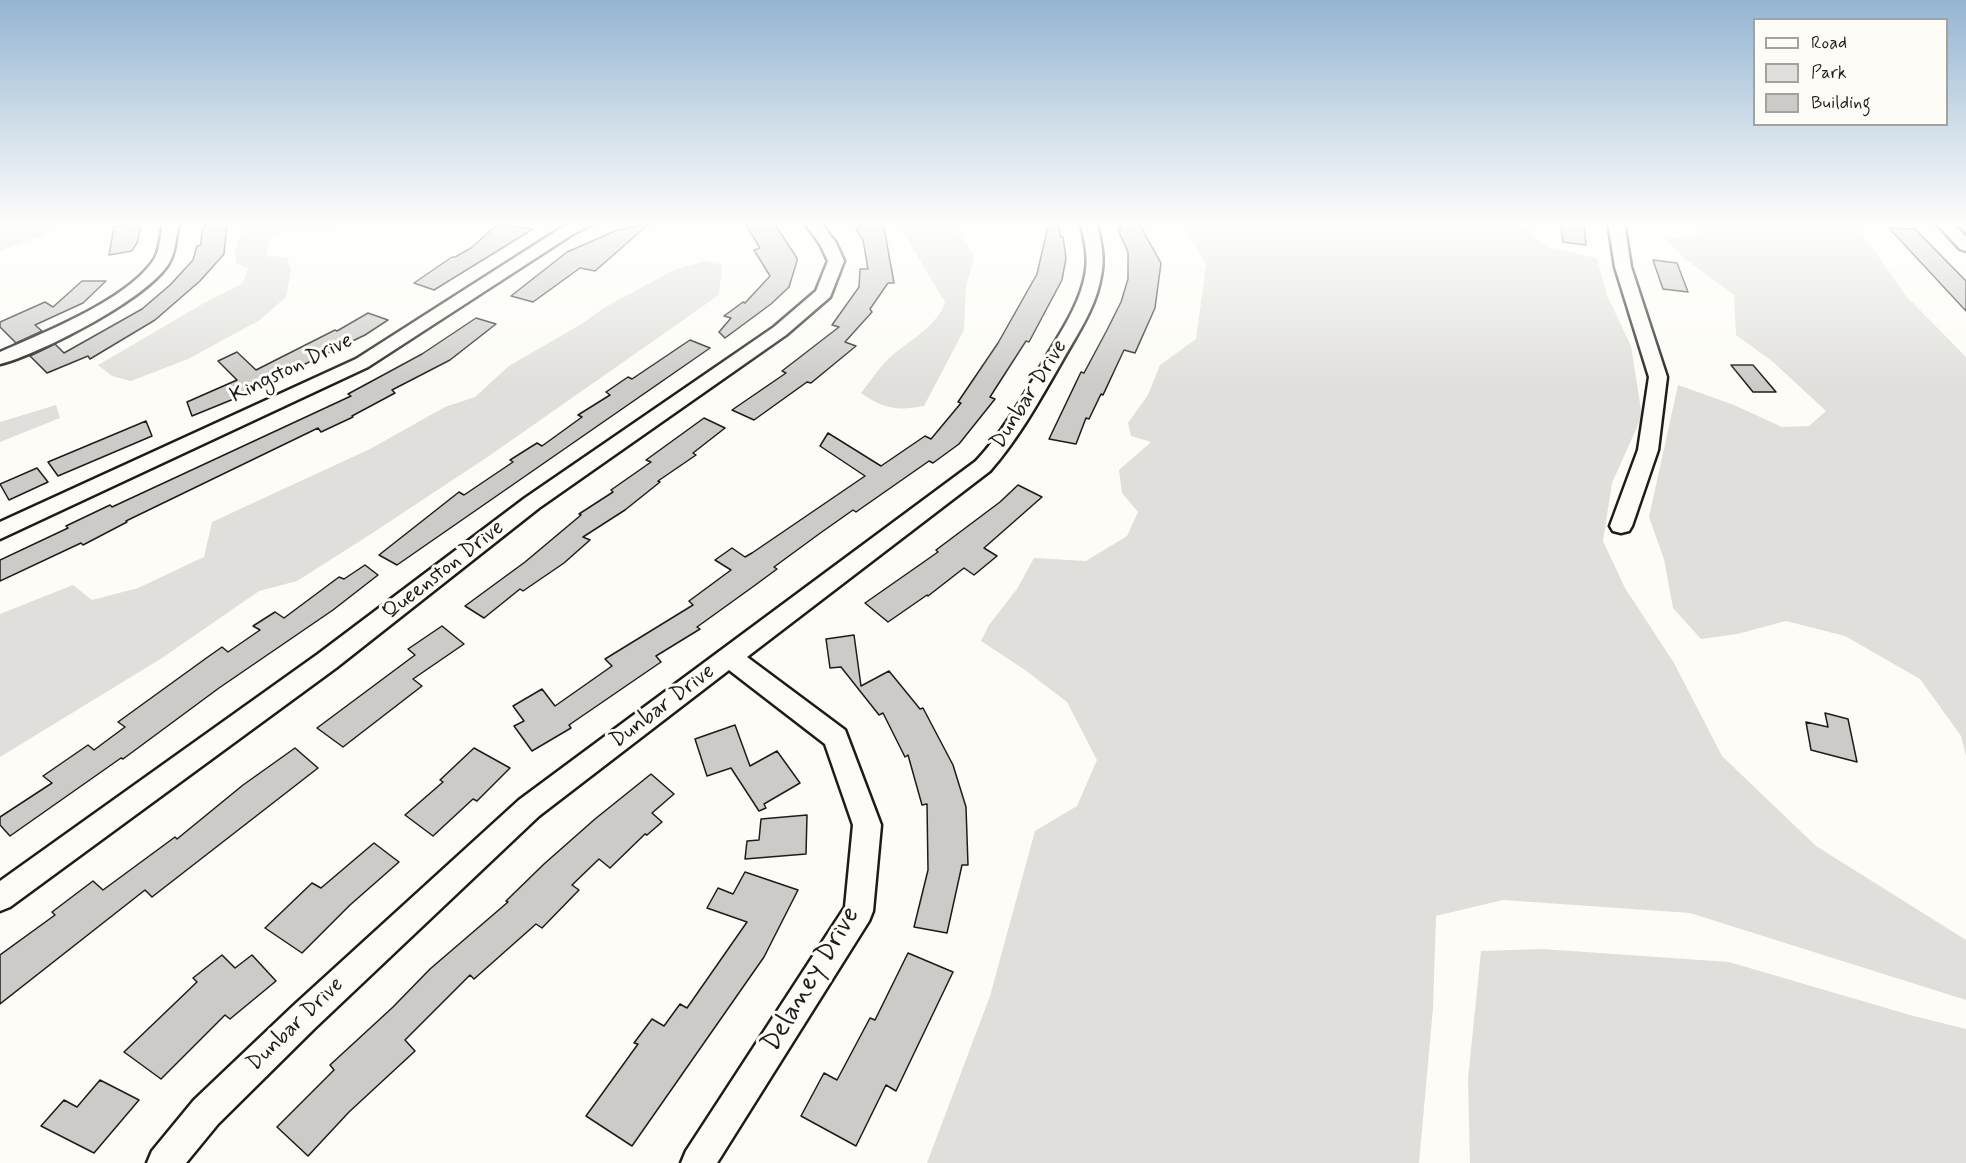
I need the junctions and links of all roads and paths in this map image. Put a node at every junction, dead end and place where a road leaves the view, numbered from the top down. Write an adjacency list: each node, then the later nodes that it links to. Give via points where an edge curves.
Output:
1 (147, 276): 6 (street, via 88,320)
2 (496, 276): 8 (street, Kingston Drive, via 362,363)
3 (830, 276): 10 (street, Queenston Drive, via 824,293 780,331 532,503 327,660)
4 (1093, 276): 9 (street, Dunbar Drive, via 1070,332 1002,445 983,466)
5 (1626, 276): 7 (street, via 1658,378 1648,450)
6 (0, 359)
7 (1621, 526)
8 (0, 531)
9 (729, 657): 11 (street, Dunbar Drive, via 529,808 206,1112); 12 (street, Delaney Drive, via 836,738 867,825 859,911)
10 (0, 898)
11 (164, 1163)
12 (698, 1163)

